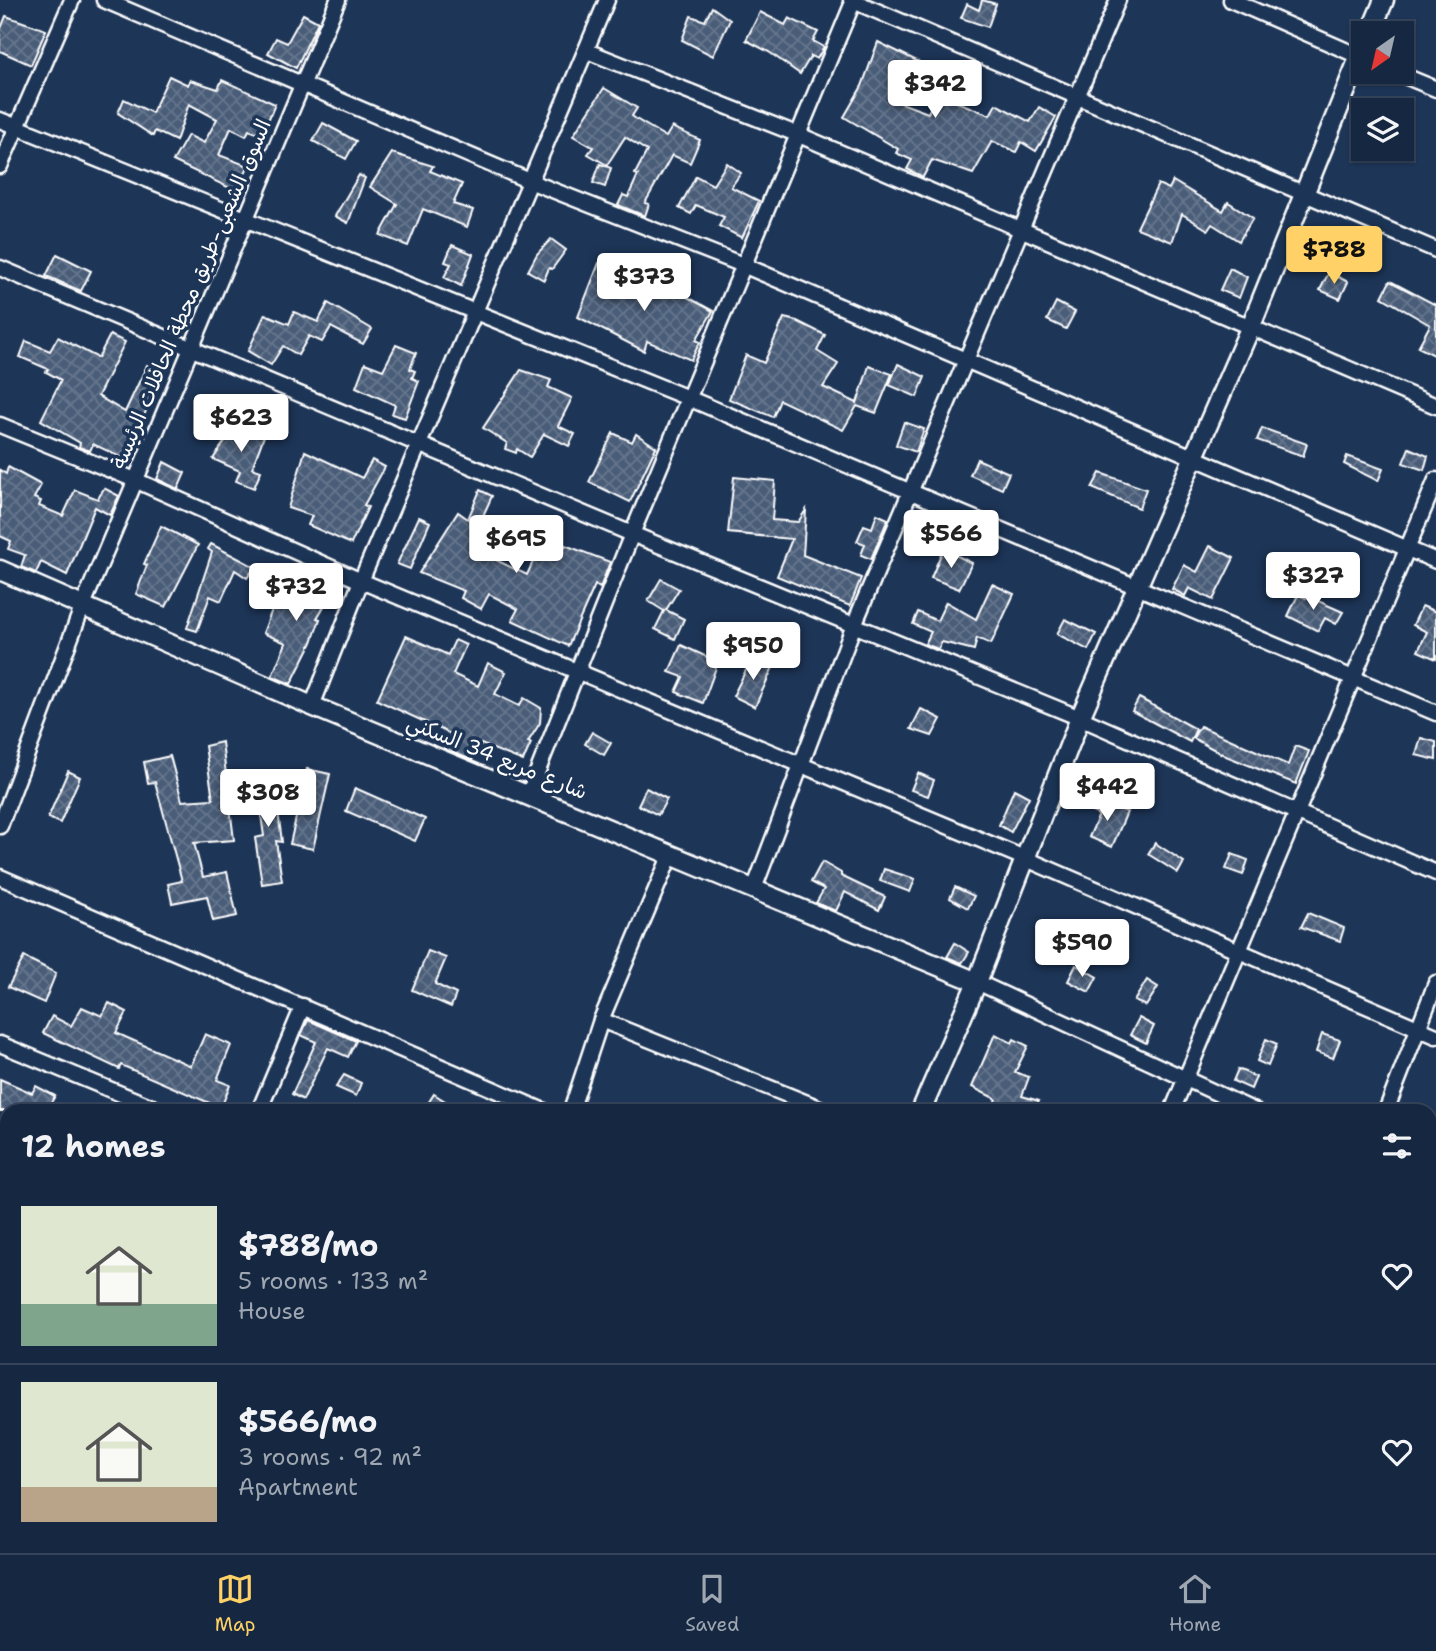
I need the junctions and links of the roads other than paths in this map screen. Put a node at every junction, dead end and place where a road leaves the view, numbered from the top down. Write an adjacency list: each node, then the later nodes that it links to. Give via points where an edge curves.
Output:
1 (72, 0): 18 (street)
2 (104, 0): 14 (street)
3 (338, 0): 14 (street, السوق الشعبى-طريق محطة الحافلات الرئيسة)
4 (607, 0): 11 (street)
5 (853, 0): 16 (street); 19 (street)
6 (1118, 0): 16 (street)
7 (1231, 0): 10 (street)
8 (1384, 0): 9 (street)
9 (1375, 21)
10 (1351, 49)
11 (587, 51): 19 (street); 21 (street)
12 (1414, 80): 15 (street)
13 (1351, 81): 22 (street)
14 (303, 84): 21 (street); 23 (street, السوق الشعبى-طريق محطة الحافلات الرئيسة)
15 (1436, 89)
16 (1078, 96): 22 (street); 24 (street)
17 (0, 120): 18 (street)
18 (17, 127): 20 (street); 23 (street)
19 (799, 135): 24 (street); 26 (street)
20 (0, 166)
21 (532, 183): 26 (street); 28 (street)
22 (1305, 194): 25 (street); 29 (street)
23 (244, 218): 28 (street); 30 (street, السوق الشعبى-طريق محطة الحافلات الرئيسة)
24 (1020, 229): 29 (street); 31 (street)
25 (1436, 250)
26 (743, 265): 31 (street); 32 (street)
27 (0, 268): 30 (street)
28 (476, 315): 32 (street); 35 (street)
29 (1251, 326): 33 (street); 36 (street)
30 (191, 348): 35 (street); 37 (street, السوق الشعبى-طريق محطة الحافلات الرئيسة)
31 (967, 360): 36 (street); 39 (street)
32 (688, 398): 39 (street); 40 (street)
33 (1436, 406)
34 (0, 425): 37 (street)
35 (420, 445): 40 (street); 44 (street)
36 (1193, 457): 41 (street); 45 (street)
37 (135, 480): 44 (street); 46 (street, السوق الشعبى-طريق محطة الحافلات الرئيسة)
38 (1436, 480): 41 (street)
39 (909, 491): 45 (street); 47 (street)
40 (632, 534): 47 (street); 48 (street)
41 (1406, 549): 42 (street); 49 (street)
42 (1436, 561)
43 (0, 570): 46 (street, شارع مربع 34 السكني)
44 (361, 581): 48 (street); 50 (street)
45 (1136, 587): 49 (street); 52 (street)
46 (83, 605): 50 (street, شارع مربع 34 السكني); 56 (street, السوق الشعبى-طريق محطة الحافلات الرئيسة)
47 (854, 625): 52 (street); 53 (street)
48 (577, 670): 53 (street); 54 (street)
49 (1352, 677): 51 (street); 55 (street)
50 (312, 706): 54 (street, شارع مربع 34 السكني)
51 (1436, 713)
52 (1080, 718): 55 (street); 58 (street)
53 (800, 764): 58 (street); 61 (street)
54 (529, 793): 57 (street, شارع مربع 34 السكني)
55 (1295, 813): 59 (street); 62 (street)
56 (0, 825)
57 (671, 854): 61 (street, شارع مربع 34 السكني); 66 (street)
58 (1024, 858): 62 (street); 63 (street)
59 (1436, 873)
60 (0, 877): 65 (street)
61 (754, 889): 63 (street, شارع مربع 34 السكني)
62 (1237, 951): 67 (street); 70 (street)
63 (977, 982): 70 (street); 76 (street)
64 (1436, 983): 67 (street)
65 (303, 1006): 72 (street); 73 (street)
66 (601, 1020): 74 (street); 75 (street)
67 (1418, 1029): 68 (street); 79 (street)
68 (1436, 1036)
69 (0, 1044): 71 (street)
70 (1185, 1082): 77 (street); 78 (street)
71 (145, 1104)
72 (262, 1104)
73 (528, 1104)
74 (573, 1104)
75 (810, 1104)
76 (924, 1104)
77 (1175, 1104)
78 (1238, 1104)
79 (1389, 1104)

